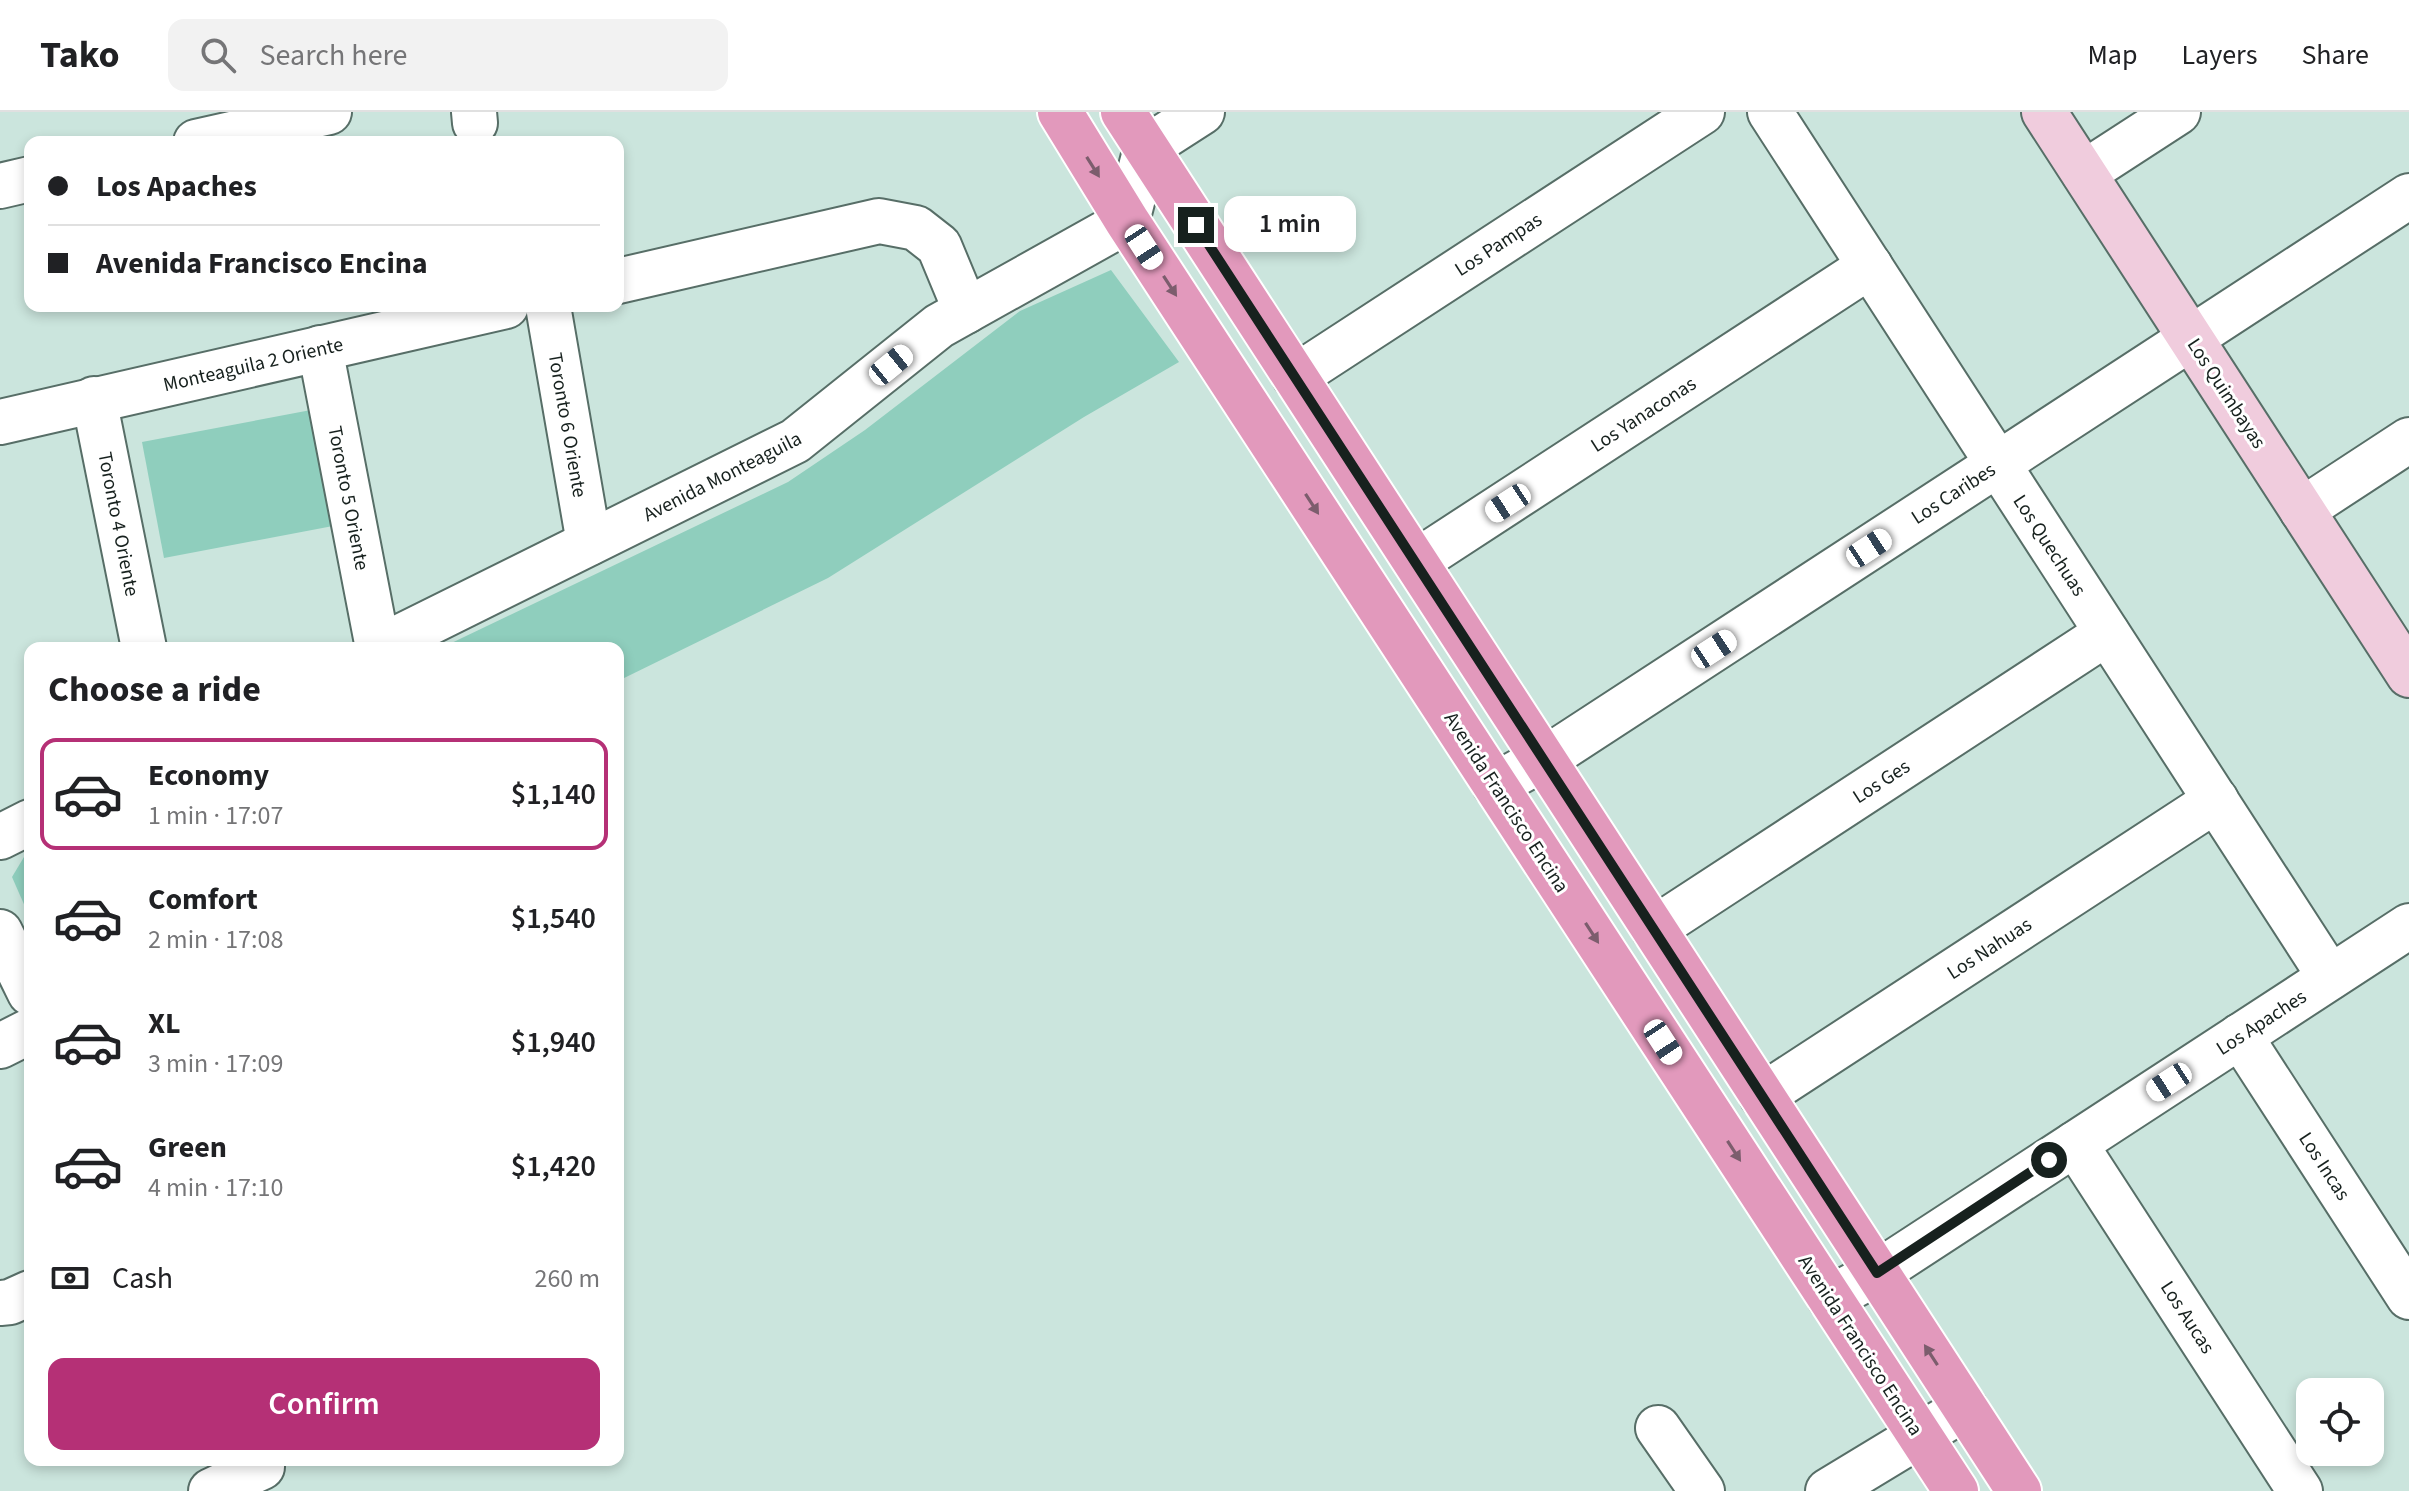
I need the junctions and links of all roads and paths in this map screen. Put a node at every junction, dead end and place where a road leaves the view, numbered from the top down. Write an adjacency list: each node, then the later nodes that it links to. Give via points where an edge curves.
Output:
1 (329, 112): 9 (street)
2 (1060, 112): 15 (main road, Avenida Francisco Encina, one-way to 15)
3 (1123, 112): 10 (main road)
4 (1202, 112): 10 (street)
5 (1702, 112): 23 (street, Los Pampas)
6 (1770, 112): 16 (street, Los Quechuas)
7 (2044, 112): 11 (street, Los Quimbayas)
8 (2178, 112): 11 (street)
9 (223, 136)
10 (1146, 148): 15 (street); 23 (main road)
11 (2084, 173): 21 (street, Los Quimbayas)
12 (24, 180): 13 (street)
13 (0, 186)
14 (2409, 196): 21 (street, Los Caribes)
15 (1127, 221): 18 (street, Avenida Monteaguila); 37 (main road, Avenida Francisco Encina, one-way to 37)
16 (1870, 266): 27 (street, Los Quechuas); 30 (street, Los Yanaconas)
17 (624, 280): 18 (street, via 879,221 916,228 939,246)
18 (966, 311): 29 (street, Avenida Monteaguila, via 939,326 795,441)
19 (479, 312): 22 (street, Monteaguila 2 Oriente)
20 (549, 312): 29 (street, Toronto 6 Oriente)
21 (2191, 338): 27 (street, Los Caribes); 28 (street, Los Quimbayas)
22 (320, 348): 24 (street, Monteaguila 2 Oriente); 33 (street, Toronto 5 Oriente)
23 (1295, 377): 30 (main road)
24 (94, 399): 25 (street, Monteaguila 2 Oriente); 32 (street, Toronto 4 Oriente)
25 (0, 422)
26 (2409, 440): 28 (street)
27 (1998, 464): 31 (street, Los Quechuas); 36 (street, Los Caribes)
28 (2302, 510): 35 (street, Los Quimbayas)
29 (589, 543): 34 (street, Avenida Monteaguila)
30 (1416, 562): 36 (main road)
31 (2107, 633): 38 (street, Los Quechuas); 42 (street, Los Ges)
32 (143, 642)
33 (377, 642)
34 (390, 642)
35 (2409, 675)
36 (1544, 760): 37 (street, Los Caribes); 42 (main road)
37 (1495, 785): 54 (main road, Avenida Francisco Encina, one-way to 54)
38 (2216, 800): 44 (street, Los Quechuas); 49 (street, Los Nahuas)
39 (24, 825): 40 (street)
40 (0, 837)
41 (2409, 926): 44 (street, Los Apaches)
42 (1654, 929): 49 (main road)
43 (0, 932): 45 (street)
44 (2330, 977): 47 (street, Los Apaches)
45 (24, 981)
46 (24, 1034): 48 (street)
47 (2240, 1036): 50 (street, Los Apaches); 53 (street, Los Incas)
48 (0, 1046)
49 (1762, 1096): 51 (main road)
50 (2075, 1144): 51 (street, Los Apaches); 65 (street, Los Aucas)
51 (1877, 1273): 54 (street, Los Apaches); 56 (main road, one-way to 51)
52 (24, 1296): 55 (street)
53 (2409, 1297)
54 (1830, 1298): 58 (main road, Avenida Francisco Encina)
55 (0, 1303)
56 (1965, 1408): 58 (street); 64 (main road)
57 (1658, 1428): 61 (street)
58 (1920, 1436): 62 (street); 63 (main road, Avenida Francisco Encina)
59 (265, 1473): 60 (street)
60 (211, 1491)
61 (1702, 1491)
62 (1828, 1491)
63 (1956, 1491)
64 (2019, 1491)
65 (2300, 1491)

